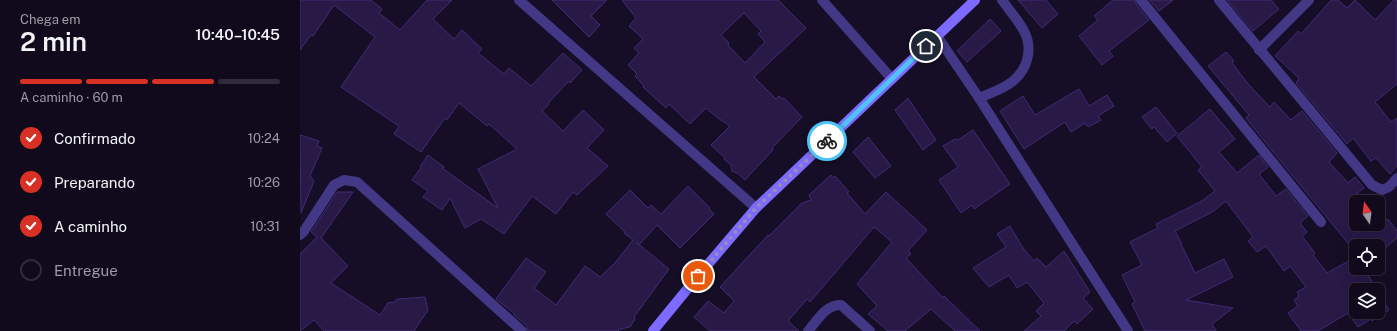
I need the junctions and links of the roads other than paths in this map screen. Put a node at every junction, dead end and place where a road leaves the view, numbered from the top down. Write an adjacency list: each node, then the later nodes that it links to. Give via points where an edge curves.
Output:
1 (519, 0): 13 (street)
2 (822, 0): 10 (street)
3 (975, 0): 8 (street)
4 (1002, 0): 11 (street, via 1024,32 1030,50 1025,68 1013,81)
5 (1141, 0): 14 (street)
6 (1219, 0): 9 (street)
7 (1309, 0): 9 (street)
8 (937, 36): 10 (street); 11 (street)
9 (1259, 50): 12 (street, via 1372,185 1382,190 1389,187)
10 (892, 79): 13 (street)
11 (979, 98): 20 (street)
12 (1397, 178)
13 (756, 208): 17 (street)
14 (1321, 222)
15 (300, 235): 16 (street, via 334,185 344,180 358,182)
16 (522, 331)
17 (653, 331)
18 (808, 331): 19 (street, via 828,308 841,305)
19 (870, 331)
20 (1128, 331)

